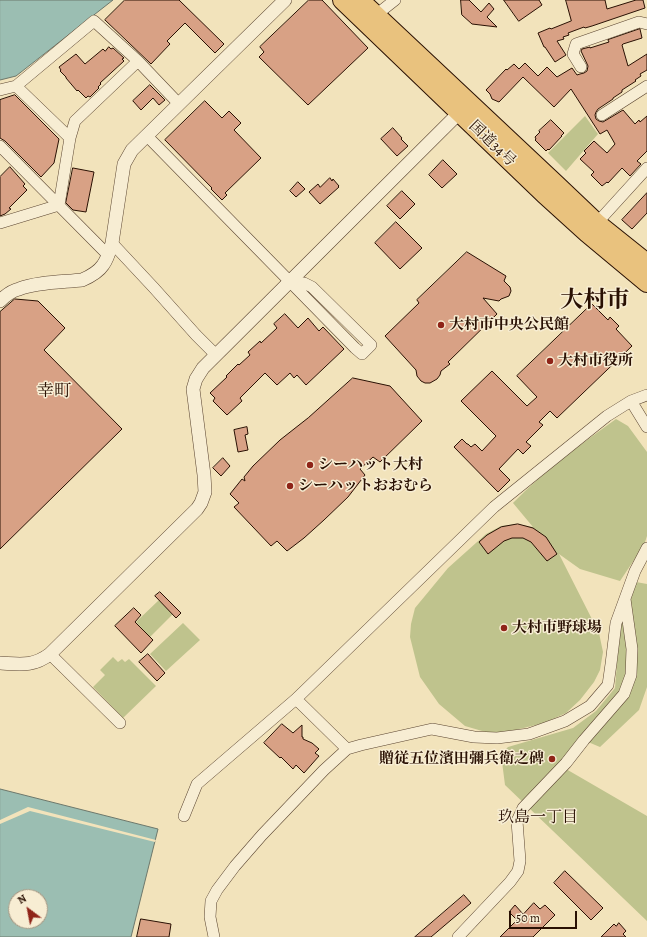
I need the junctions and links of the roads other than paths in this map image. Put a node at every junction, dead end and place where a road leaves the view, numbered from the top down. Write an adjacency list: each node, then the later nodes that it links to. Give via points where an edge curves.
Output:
1 (284, 0): 12 (street)
2 (342, 0): 13 (highway, 国道34号)
3 (360, 0): 5 (highway, 国道34号)
4 (395, 0): 5 (street)
5 (376, 15): 13 (highway, 国道34号)
6 (647, 24): 8 (street, via 639,22 576,44 572,54)
7 (138, 61): 9 (street, via 94,21); 12 (street); 16 (street, via 76,121)
8 (581, 68)
9 (16, 86): 11 (street); 16 (street)
10 (647, 86): 14 (street)
11 (0, 90)
12 (179, 104): 15 (street)
13 (465, 108): 21 (highway, 国道34号, via 556,184); 24 (street); 25 (highway, 国道34号, via 544,194)
14 (602, 115)
15 (147, 136): 22 (street, via 132,150 124,164); 24 (street)
16 (70, 138): 19 (street)
17 (0, 146): 19 (street)
18 (647, 168): 21 (street)
19 (59, 205): 20 (street); 22 (street)
20 (0, 223)
21 (597, 223): 23 (highway, 国道34号)
22 (110, 249): 26 (street, via 103,265 89,278 30,285 17,289); 27 (street, via 154,288)
23 (647, 263)
24 (291, 282): 24 (street, via 304,283 312,287 371,345 362,354); 27 (street)
25 (647, 283)
26 (0, 301)
27 (216, 355): 33 (street, via 203,368 193,389 204,475 205,492 201,503)
28 (647, 395): 29 (street)
29 (631, 401): 30 (street); 35 (street, via 607,416 494,508)
30 (647, 427)
31 (647, 548): 32 (street)
32 (625, 599): 37 (street, via 616,623 608,685 590,706 566,721 529,734 497,738 474,737 432,729); 40 (street, via 632,649 631,675 624,694 566,763 523,808 517,821 520,861 518,871)
33 (50, 654): 34 (street, via 29,664); 36 (street)
34 (0, 663)
35 (296, 699): 37 (street); 38 (street, via 197,784)
36 (120, 723)
37 (347, 749): 39 (street, via 262,835 216,890 211,901 210,917)
38 (184, 816)
39 (214, 937)
40 (458, 937)

